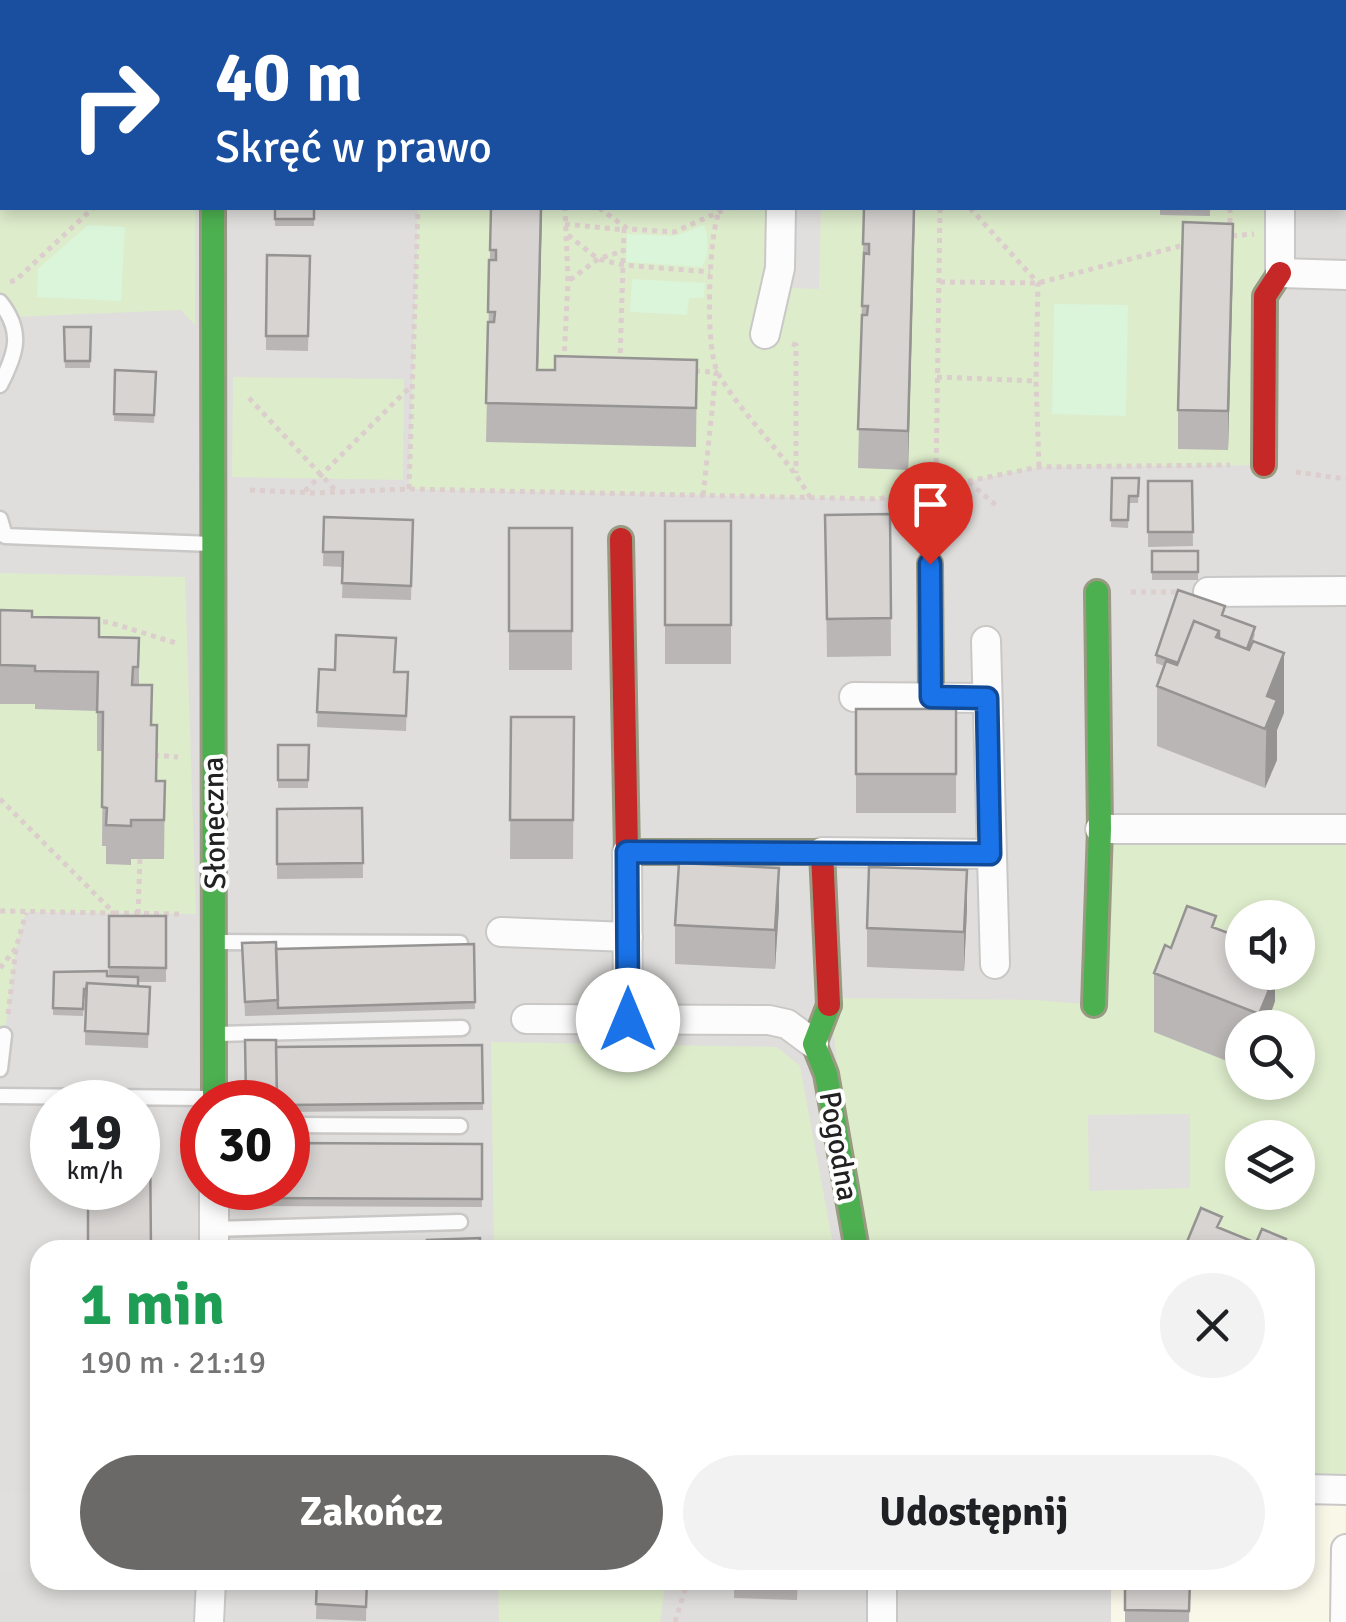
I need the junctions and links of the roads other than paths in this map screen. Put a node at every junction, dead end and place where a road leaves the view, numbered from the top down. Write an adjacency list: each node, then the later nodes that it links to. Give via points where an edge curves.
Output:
1 (213, 210): 12 (street, Słoneczna)
2 (781, 210): 7 (street, via 780,268)
3 (1280, 220): 4 (street)
4 (1280, 273): 5 (street); 9 (street, via 1264,296)
5 (1346, 276)
6 (0, 302): 8 (lane, via 12,317 16,353)
7 (764, 334)
8 (0, 385)
9 (1264, 465)
10 (0, 519): 12 (lane, via 5,536)
11 (621, 539): 23 (street)
12 (212, 544): 28 (street, Słoneczna)
13 (930, 564): 19 (street)
14 (1097, 592): 21 (street)
15 (1208, 592): 16 (street)
16 (1346, 592)
17 (986, 641): 20 (street)
18 (854, 696): 19 (street)
19 (931, 697): 20 (street)
20 (987, 698): 25 (street)
21 (1100, 829): 22 (street); 31 (street)
22 (1346, 829)
23 (627, 852): 24 (street); 27 (street)
24 (822, 852): 25 (street); 37 (street, via 830,998)
25 (990, 854): 30 (street)
26 (501, 932): 27 (street)
27 (628, 937): 33 (street)
28 (215, 942): 29 (lane); 36 (street, Słoneczna)
29 (460, 944)
30 (995, 964)
31 (1094, 1005)
32 (526, 1019): 33 (street)
33 (628, 1020): 37 (street, via 769,1020)
34 (462, 1028): 36 (lane)
35 (4, 1034): 38 (lane)
36 (215, 1034): 39 (street, Słoneczna)
37 (814, 1044): 47 (street, Pogodna, via 826,1074)
38 (0, 1069)
39 (214, 1080)
40 (0, 1096): 41 (lane)
41 (180, 1100)
42 (310, 1125): 43 (lane)
43 (460, 1126)
44 (214, 1210): 46 (street)
45 (460, 1222): 46 (lane)
46 (214, 1240)
47 (855, 1240)
48 (1315, 1489): 49 (street)
49 (1346, 1490)
50 (1346, 1549): 55 (street)
51 (211, 1590): 53 (street)
52 (882, 1590): 54 (street)
53 (210, 1622)
54 (882, 1622)
55 (1345, 1622)

